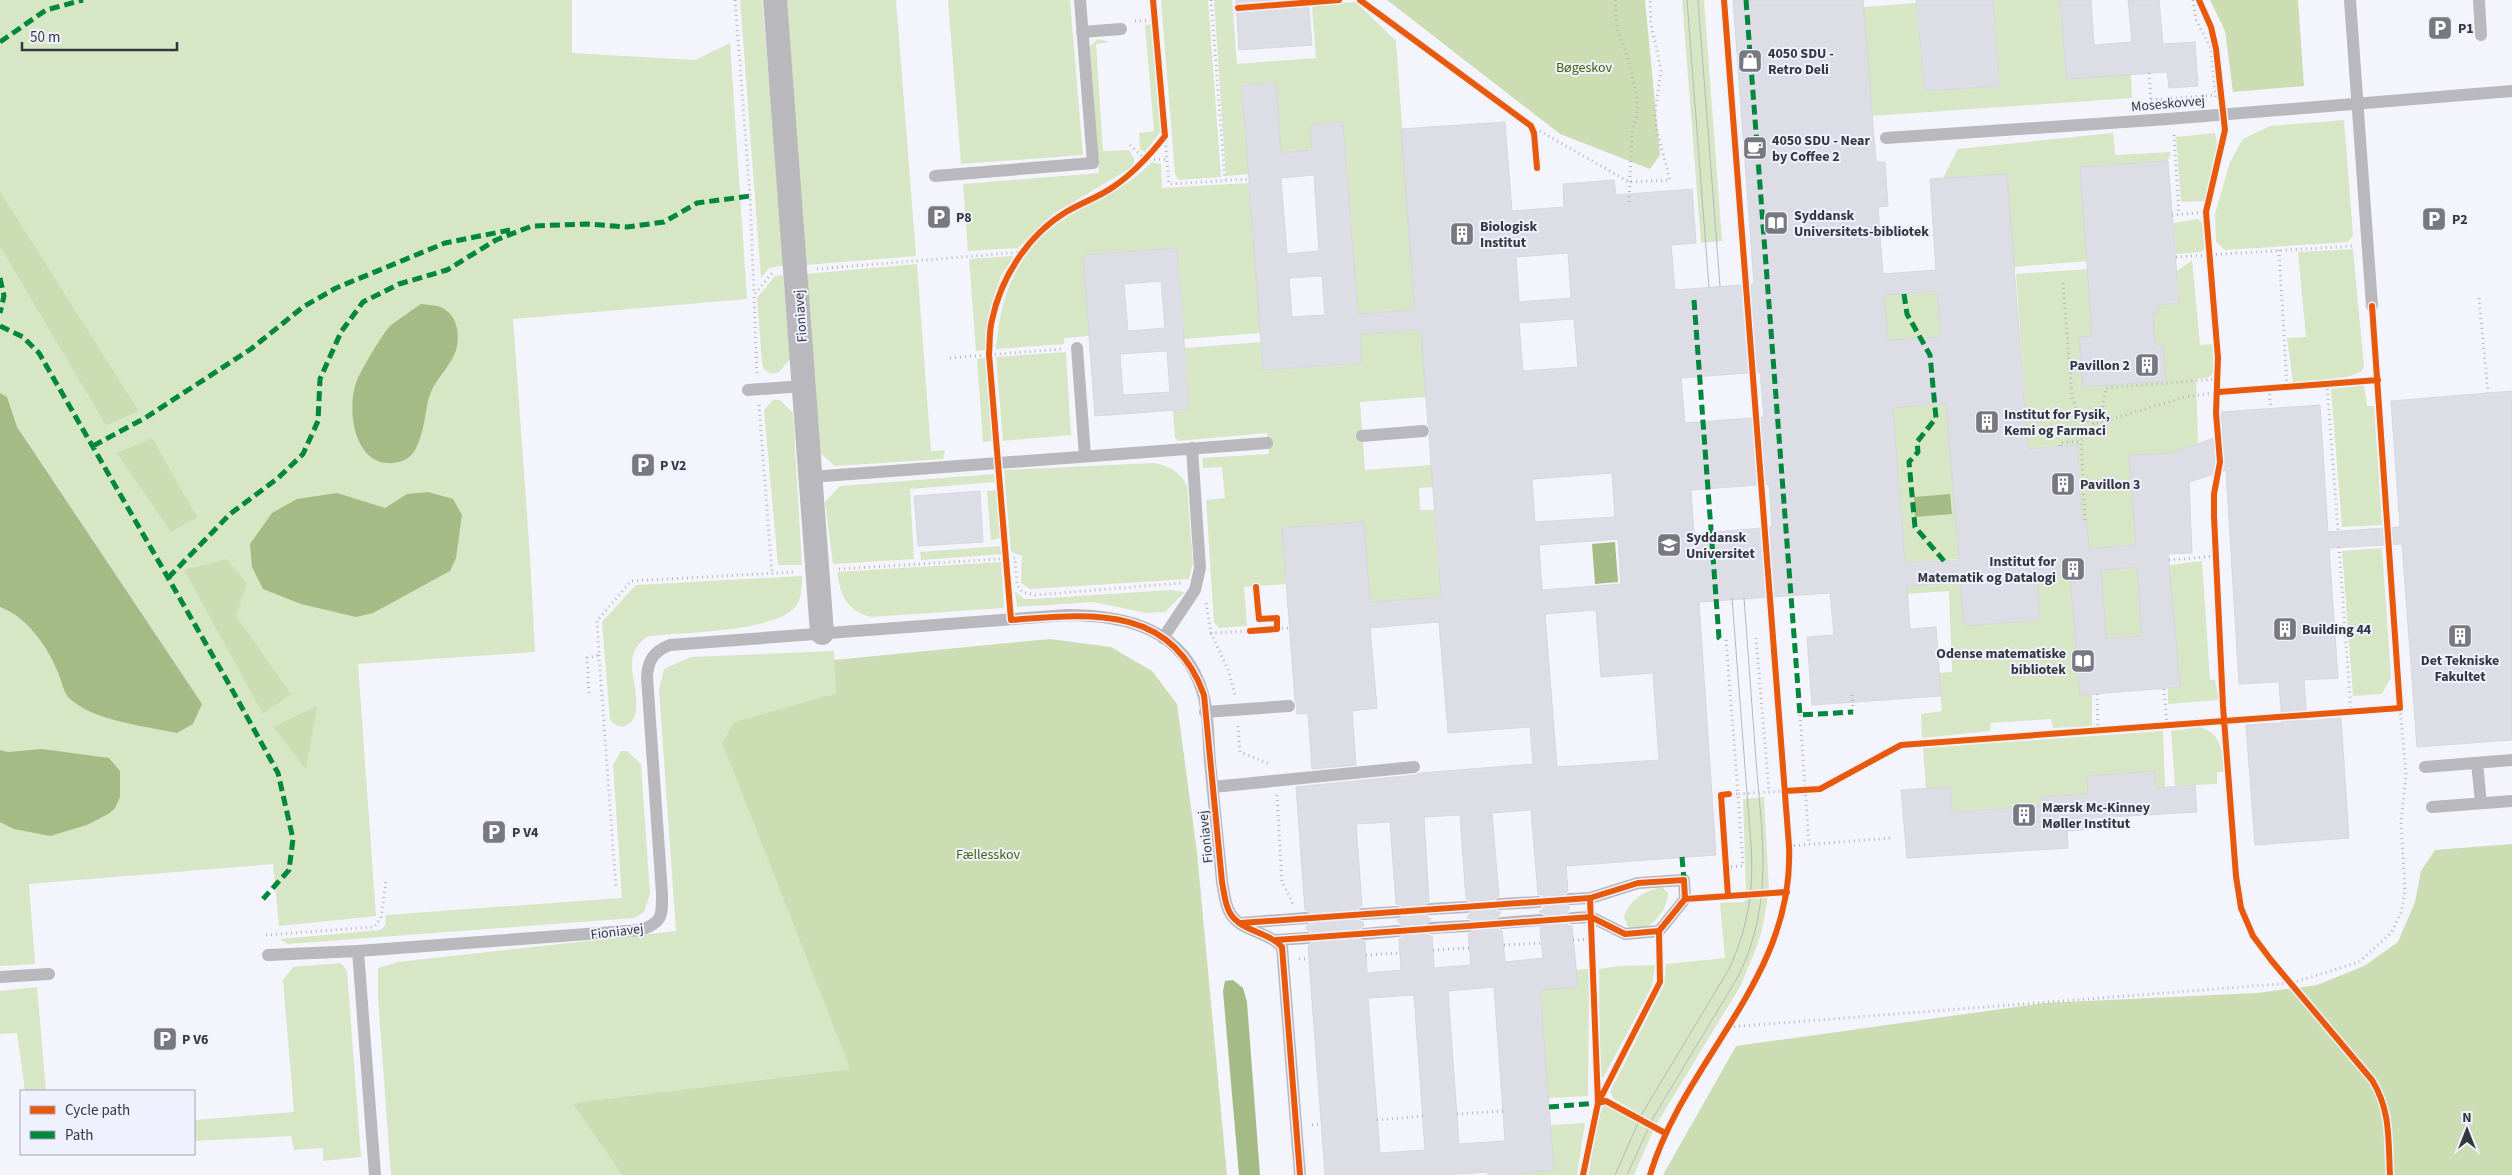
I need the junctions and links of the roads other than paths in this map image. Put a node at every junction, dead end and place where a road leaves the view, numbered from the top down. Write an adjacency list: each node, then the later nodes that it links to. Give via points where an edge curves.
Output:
1 (775, 0): 14 (street, Fioniavej)
2 (1080, 0): 6 (lane)
3 (2350, 0): 9 (lane)
4 (2479, 0): 7 (lane)
5 (1121, 29): 6 (lane)
6 (1082, 32): 11 (lane, via 1093,163)
7 (2482, 35)
8 (2512, 91): 9 (lane, Moseskovvej)
9 (2358, 103): 10 (lane, Moseskovvej); 12 (lane)
10 (1886, 138)
11 (936, 176)
12 (2372, 306)
13 (1072, 348): 20 (lane)
14 (804, 386): 15 (lane); 21 (street, Fioniavej)
15 (748, 390)
16 (1423, 431): 17 (lane)
17 (1362, 436)
18 (1267, 443): 19 (lane)
19 (1192, 448): 20 (lane); 23 (lane, via 1200,568 1195,590)
20 (1084, 456): 21 (lane)
21 (811, 477): 22 (street, Fioniavej)
22 (822, 633): 23 (lane, Fioniavej, via 1096,615 1125,619); 52 (lane, Fioniavej, via 670,645 654,653 647,677 662,894 662,914 655,925 641,930)
23 (1164, 638): 25 (lane, Fioniavej, via 1190,663 1204,695)
24 (1289, 706): 25 (lane)
25 (1205, 712): 30 (lane, Fioniavej)
26 (2512, 760): 27 (lane)
27 (2477, 763): 29 (lane); 32 (lane)
28 (1414, 767): 30 (lane)
29 (2425, 767)
30 (1213, 787): 44 (lane, Fioniavej, via 1222,882 1229,912)
31 (2512, 801): 32 (lane)
32 (2482, 803): 33 (lane)
33 (2432, 807)
34 (1570, 899): 42 (lane, via 1590,898 1638,883 1684,880 1685,899 1660,931 1625,934 1590,917)
35 (1538, 902): 36 (lane)
36 (1500, 904)
37 (1466, 907): 38 (lane)
38 (1430, 909)
39 (1397, 912): 40 (lane)
40 (1363, 914)
41 (1306, 918): 44 (lane)
42 (1572, 918)
43 (1540, 920): 45 (lane)
44 (1238, 923): 51 (lane)
45 (1502, 923)
46 (1468, 926): 47 (lane)
47 (1432, 928)
48 (1398, 931): 49 (lane)
49 (1364, 934)
50 (1307, 938): 51 (lane)
51 (1276, 940): 57 (lane, via 1282,947)
52 (358, 951): 53 (lane, Fioniavej); 56 (lane)
53 (268, 955)
54 (49, 974): 55 (lane)
55 (0, 977)
56 (375, 1175)
57 (1300, 1175)

